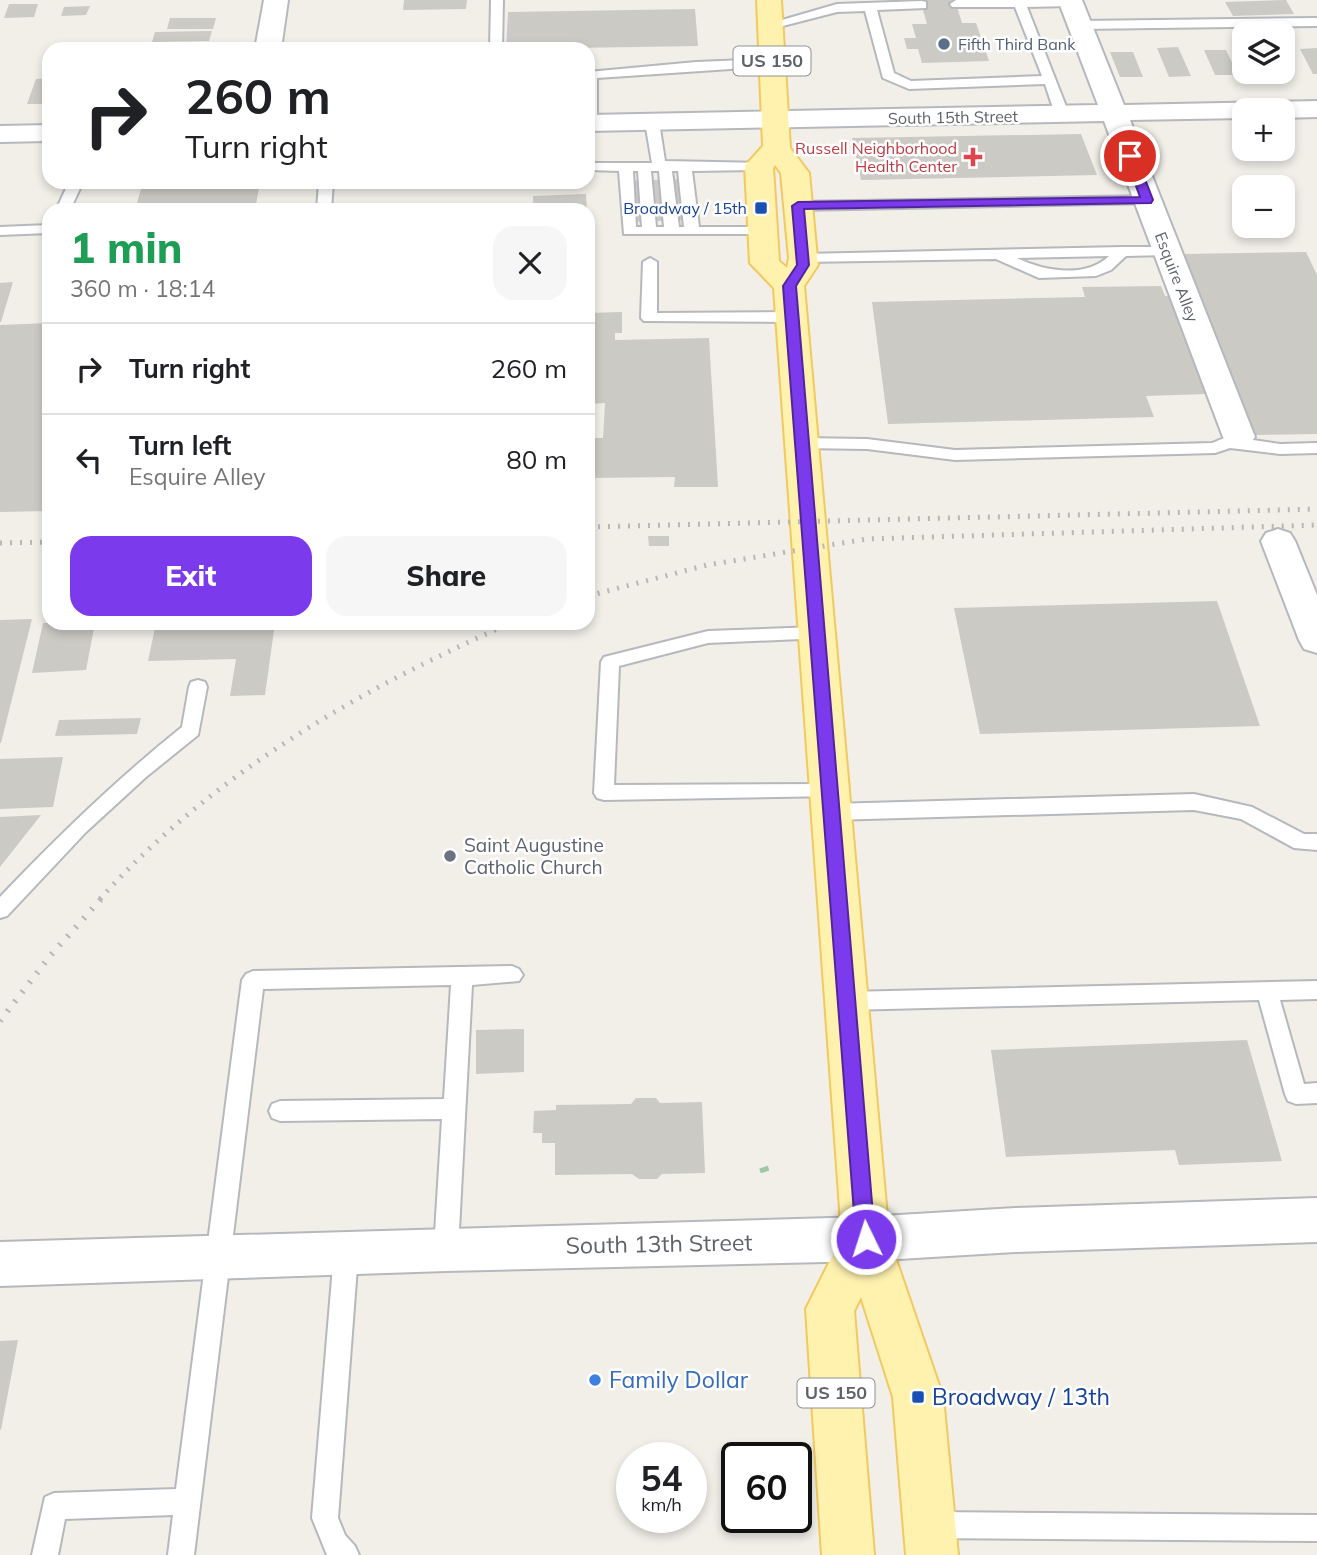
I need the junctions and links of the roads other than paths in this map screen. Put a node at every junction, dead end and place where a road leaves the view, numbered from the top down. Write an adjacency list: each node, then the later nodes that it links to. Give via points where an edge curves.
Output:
1 (276, 0): 13 (street)
2 (497, 0): 14 (lane)
3 (812, 0): 7 (lane)
4 (884, 0): 6 (lane)
5 (1013, 1): 8 (lane, via 991,13); 9 (lane); 17 (lane)
6 (874, 4): 7 (lane); 10 (lane, via 895,15); 17 (lane, via 888,75 897,81 909,85)
7 (837, 8): 11 (lane)
8 (958, 9)
9 (1074, 9): 12 (lane); 19 (street, Esquire Alley)
10 (923, 10)
11 (770, 12): 15 (main road, US 150)
12 (1317, 22)
13 (269, 42)
14 (496, 42)
15 (772, 63): 16 (lane); 25 (main road, US 150)
16 (595, 75)
17 (1050, 80): 20 (lane)
18 (1317, 110): 19 (street, South 15th Street)
19 (1113, 112): 20 (street, South 15th Street); 30 (street, Esquire Alley)
20 (1062, 114): 25 (street, South 15th Street)
21 (595, 122): 22 (street, South 15th Street)
22 (652, 122): 25 (street, South 15th Street); 28 (lane)
23 (42, 133): 24 (street)
24 (0, 134)
25 (770, 145): 26 (lane); 31 (main road, via 795,173); 37 (main road, US 150)
26 (684, 165): 28 (lane); 34 (lane)
27 (626, 166): 28 (lane); 29 (lane); 36 (lane, via 629,231)
28 (656, 166): 33 (lane); 36 (lane)
29 (595, 167)
30 (1147, 200): 31 (lane); 38 (street, Esquire Alley)
31 (798, 206): 39 (main road)
32 (42, 229): 35 (lane)
33 (672, 230): 34 (lane); 36 (lane)
34 (692, 230): 37 (lane)
35 (0, 231)
36 (649, 231)
37 (763, 231): 41 (main road, US 150, via 765,263)
38 (1167, 251): 39 (lane, via 1123,251 1106,267 1091,273 1039,274 997,254); 43 (street, Esquire Alley)
39 (803, 258): 41 (main road)
40 (650, 262): 42 (lane, via 649,318)
41 (789, 286): 42 (main road)
42 (792, 317): 44 (main road)
43 (1233, 440): 44 (lane, via 1214,448 955,455 867,444); 45 (lane, via 1280,449)
44 (801, 443): 47 (main road)
45 (1317, 448)
46 (1279, 541): 48 (street)
47 (817, 633): 50 (main road); 50 (lane, via 708,637 610,662 604,793)
48 (1317, 640)
49 (198, 687): 52 (lane, via 191,730 79,827)
50 (830, 802): 51 (lane, via 1194,802 1245,812 1301,842); 57 (main road)
51 (1317, 842)
52 (0, 910)
53 (512, 975): 54 (lane)
54 (462, 977): 59 (lane); 65 (lane, via 253,980)
55 (1317, 990): 56 (lane)
56 (1268, 992): 57 (lane); 58 (lane, via 1296,1094)
57 (846, 1001): 62 (main road)
58 (1317, 1093)
59 (455, 1109): 60 (lane); 63 (lane)
60 (280, 1111)
61 (1317, 1220): 62 (street, South 13th Street)
62 (866, 1239): 63 (street, South 13th Street); 69 (main road, via 918,1397); 73 (main road, US 150, via 830,1309)
63 (446, 1249): 64 (street, South 13th Street)
64 (346, 1254): 65 (street, South 13th Street); 72 (lane, via 325,1518 335,1544)
65 (217, 1257): 66 (street, South 13th Street); 67 (lane)
66 (0, 1264)
67 (188, 1502): 70 (lane, via 54,1506); 71 (lane)
68 (1317, 1528): 69 (lane)
69 (931, 1540)
70 (45, 1555)
71 (181, 1555)
72 (346, 1555)
73 (848, 1555)

